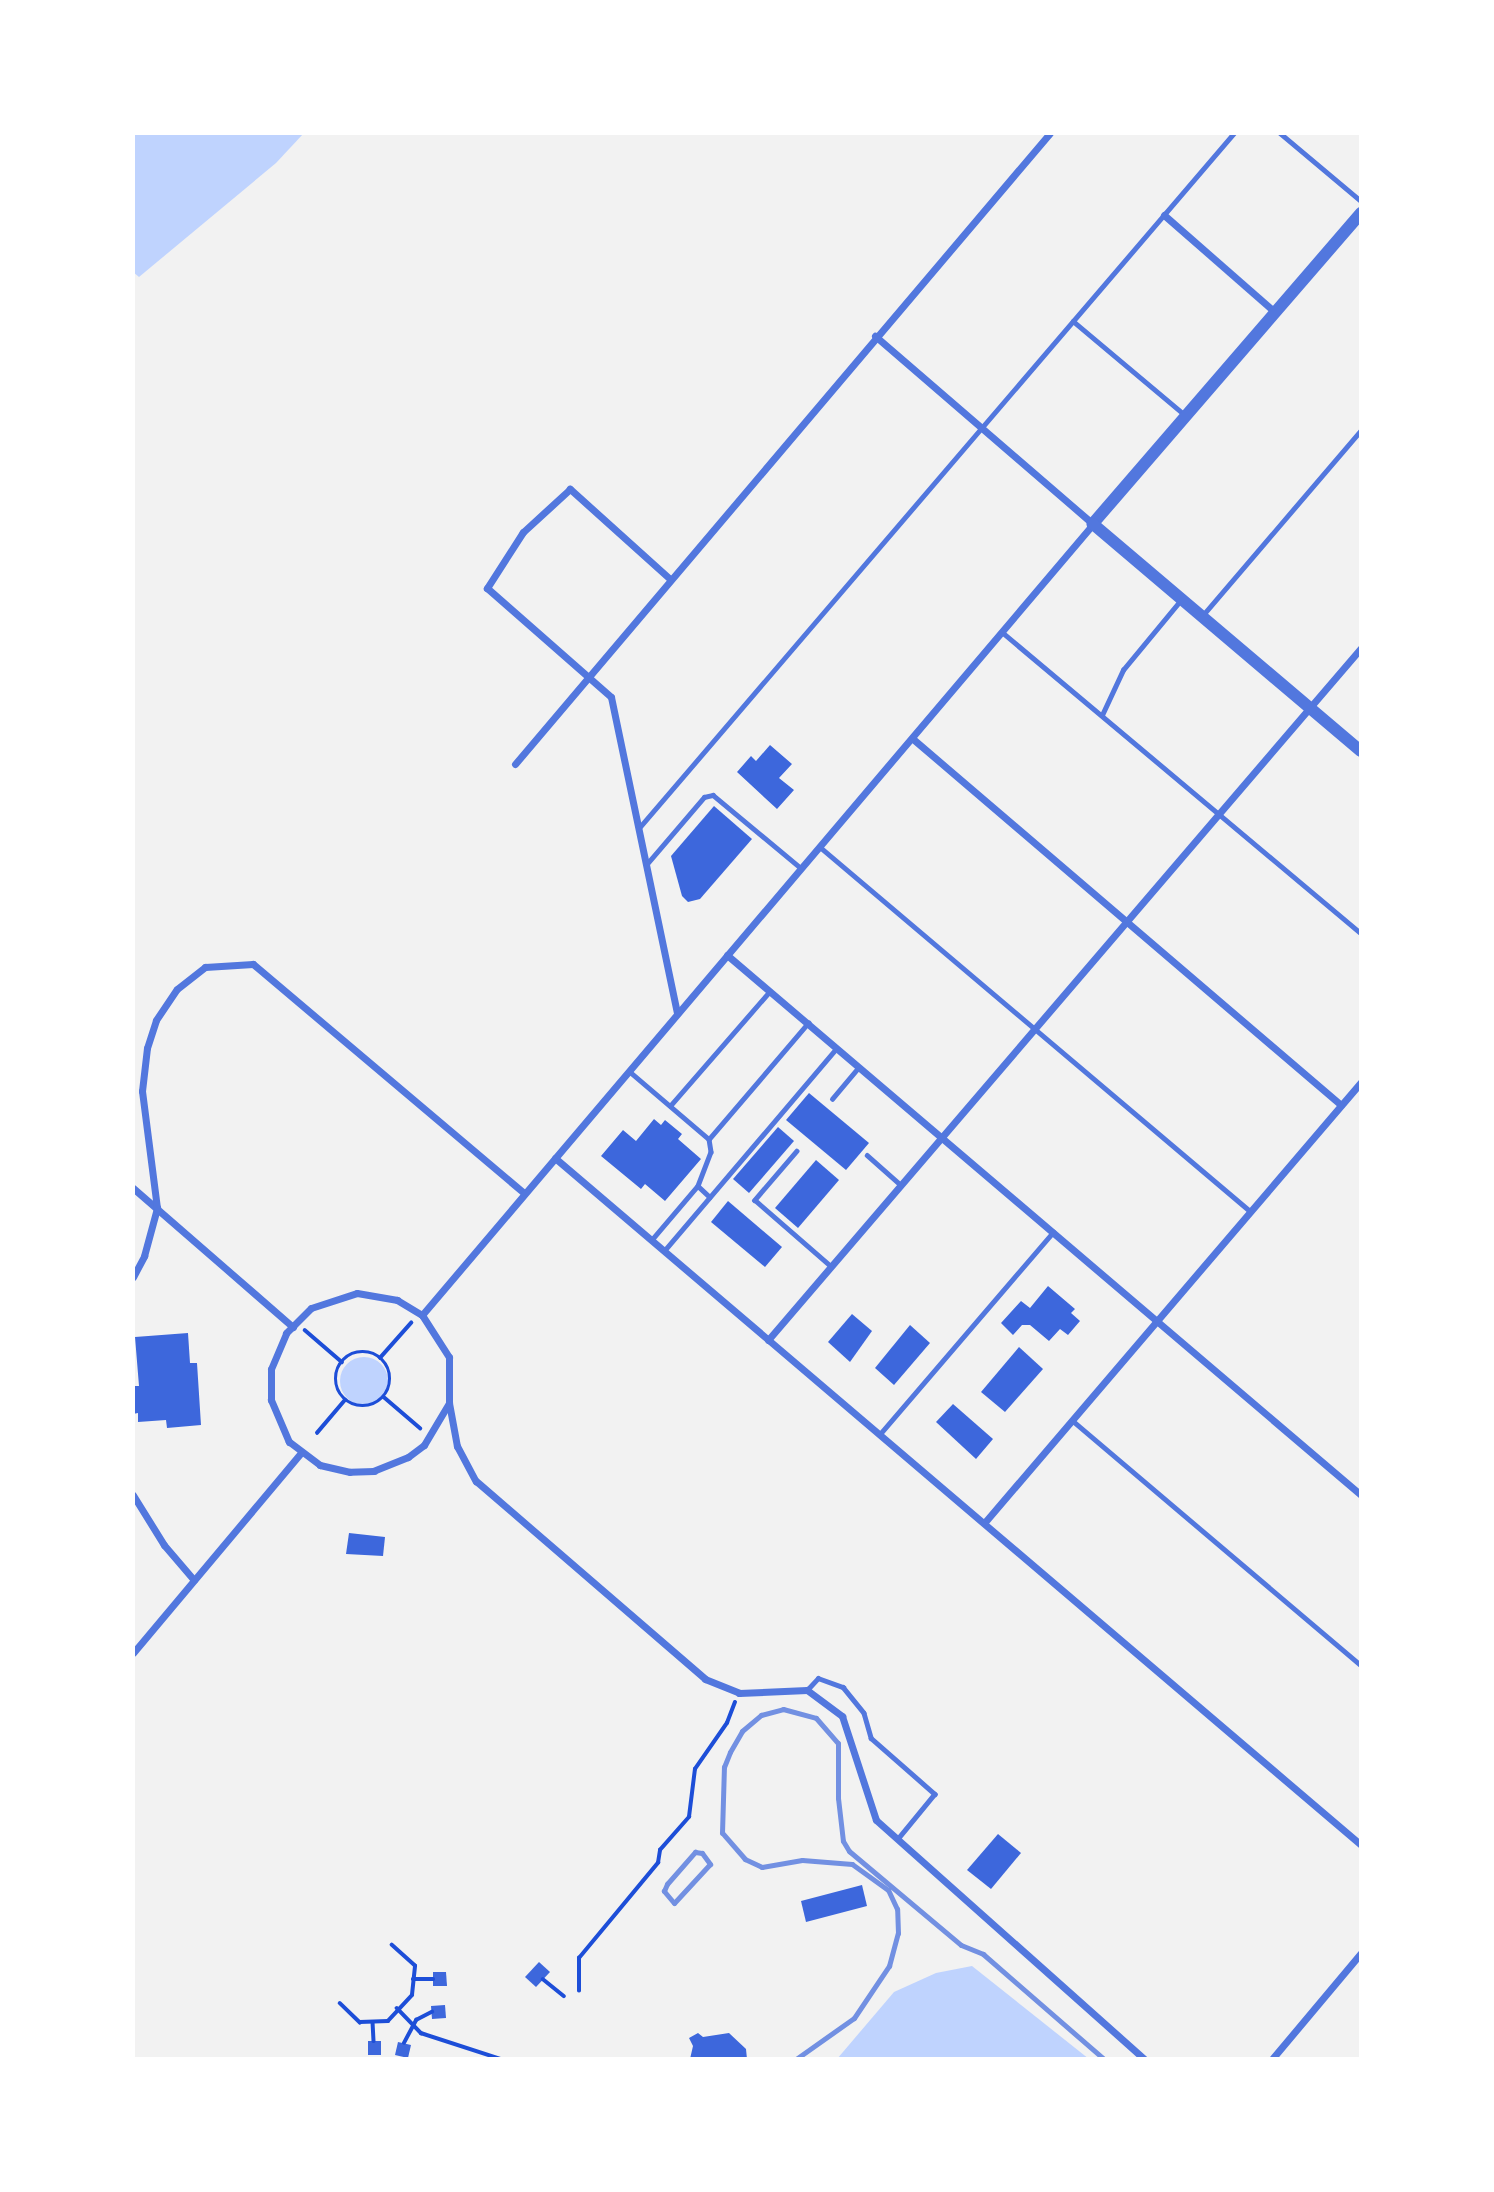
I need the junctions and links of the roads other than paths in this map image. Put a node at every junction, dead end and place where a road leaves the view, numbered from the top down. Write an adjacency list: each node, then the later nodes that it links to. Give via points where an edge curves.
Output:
1 (1050, 133): 9 (street)
2 (1234, 133): 6 (lane)
3 (1280, 133): 4 (lane)
4 (1361, 201)
5 (1361, 213): 7 (street)
6 (1164, 215): 7 (street); 8 (lane)
7 (1276, 313): 10 (street)
8 (1073, 321): 10 (lane); 11 (lane)
9 (875, 336): 11 (street); 14 (street)
10 (1186, 417): 13 (street)
11 (981, 429): 13 (street); 26 (lane)
12 (1361, 430): 16 (lane)
13 (1093, 524): 15 (street); 17 (street)
14 (670, 579): 19 (street); 19 (street, via 570,489 523,532 487,588)
15 (1182, 598): 16 (street); 21 (lane, via 1124,670)
16 (1202, 616): 20 (street)
17 (1002, 632): 21 (lane); 22 (street)
18 (1361, 648): 20 (street)
19 (590, 675): 24 (street); 26 (street, via 611,696)
20 (1310, 707): 23 (street); 25 (street)
21 (1102, 715): 25 (lane)
22 (913, 738): 27 (street); 30 (street)
23 (1361, 751)
24 (515, 764)
25 (1219, 813): 30 (street); 31 (lane)
26 (638, 829): 28 (street)
27 (820, 846): 29 (street); 36 (lane)
28 (646, 866): 29 (lane, via 708,795 719,798); 34 (street)
29 (801, 868): 32 (street)
30 (1126, 921): 36 (street); 42 (street)
31 (1361, 933)
32 (727, 955): 33 (street); 34 (street)
33 (770, 991): 35 (street); 43 (lane)
34 (677, 1013): 39 (street)
35 (808, 1023): 37 (street); 45 (lane)
36 (1035, 1028): 44 (street); 55 (lane)
37 (836, 1048): 38 (street); 53 (lane)
38 (859, 1067): 41 (lane); 44 (street)
39 (629, 1071): 43 (lane); 48 (street)
40 (1361, 1082): 42 (street)
41 (832, 1099)
42 (1342, 1104): 55 (street)
43 (670, 1106): 45 (lane)
44 (941, 1138): 49 (street); 56 (street)
45 (709, 1139): 50 (lane, via 711,1152)
46 (797, 1151): 59 (lane, via 755,1200)
47 (867, 1155): 49 (lane)
48 (555, 1158): 52 (street); 57 (street)
49 (901, 1185): 59 (street)
50 (698, 1186): 53 (lane); 57 (lane)
51 (133, 1188): 54 (street)
52 (524, 1193): 54 (street, via 253,964 205,967 177,989 156,1020 142,1091); 61 (street)
53 (710, 1197): 58 (lane)
54 (157, 1208): 60 (street); 63 (street)
55 (1250, 1211): 62 (street)
56 (1053, 1231): 62 (street); 67 (lane)
57 (651, 1240): 58 (street)
58 (664, 1251): 64 (street)
59 (831, 1266): 64 (street)
60 (133, 1278)
61 (422, 1315): 63 (street, via 397,1300 357,1293 326,1300); 65 (street, via 449,1357)
62 (1156, 1323): 66 (street); 70 (street)
63 (293, 1327): 68 (street, via 271,1368 271,1401 275,1418)
64 (768, 1340): 67 (street)
65 (449, 1403): 68 (street, via 424,1445 374,1471 320,1465); 75 (street, via 460,1455 476,1481 705,1679 739,1693)
66 (1073, 1421): 71 (street); 74 (lane)
67 (880, 1434): 71 (street)
68 (300, 1454): 72 (street)
69 (133, 1495): 72 (street, via 164,1545)
70 (1361, 1495)
71 (985, 1522): 77 (street)
72 (194, 1580): 73 (street)
73 (133, 1653)
74 (1361, 1665)
75 (807, 1690): 76 (street, via 842,1716 854,1741 876,1820); 76 (lane, via 818,1678 843,1687 864,1713 871,1738 935,1794)
76 (898, 1839): 79 (street)
77 (1361, 1845)
78 (1361, 1953): 80 (street)
79 (1144, 2059)
80 (1272, 2059)

